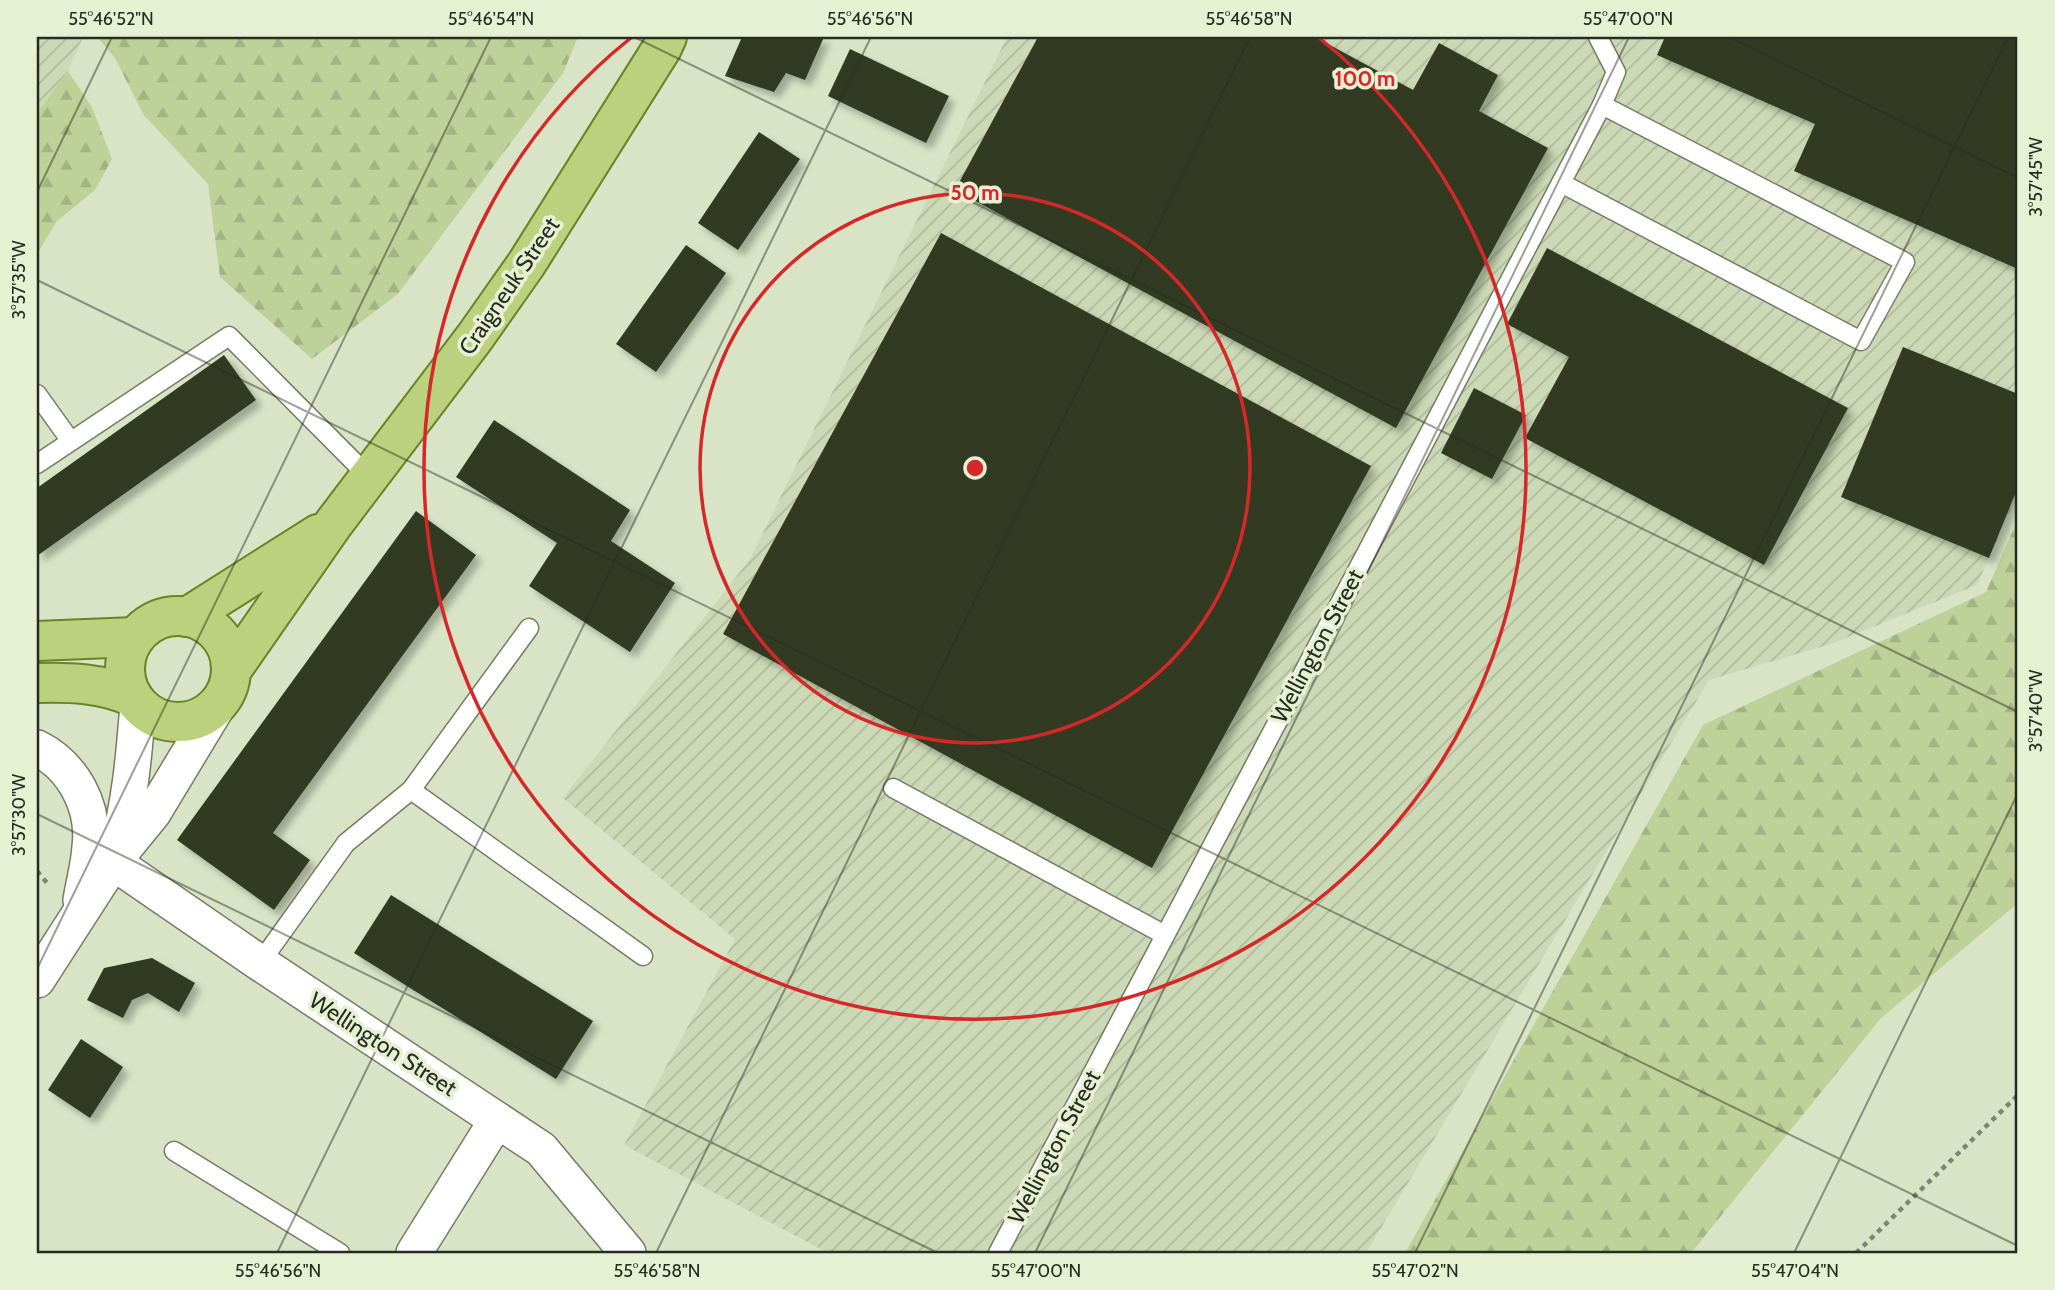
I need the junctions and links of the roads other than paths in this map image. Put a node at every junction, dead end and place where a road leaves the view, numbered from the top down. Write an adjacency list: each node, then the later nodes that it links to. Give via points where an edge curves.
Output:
1 (667, 37): 8 (main road, Craigneuk Street, via 527,263)
2 (1598, 37): 3 (lane, Wellington Street, via 1616,72)
3 (1602, 105): 4 (lane, Wellington Street); 4 (lane, via 1905,262 1861,341)
4 (1561, 183): 22 (lane, Wellington Street)
5 (37, 394): 6 (lane)
6 (70, 440): 7 (lane); 8 (lane, via 229,336)
7 (37, 464)
8 (369, 477): 9 (main road, Craigneuk Street)
9 (334, 523): 10 (main road, Craigneuk Street); 15 (main road, Craigneuk Street)
10 (187, 617): 12 (main road, via 162,618); 15 (main road, via 211,627 222,639 229,654)
11 (529, 628): 19 (lane)
12 (135, 637): 13 (main road); 16 (main road, via 124,671)
13 (37, 641)
14 (37, 683): 16 (main road, via 85,684 119,691)
15 (225, 686): 16 (main road, via 206,715 189,722 153,716); 20 (street, via 153,813)
16 (136, 701): 20 (street, via 125,821)
17 (37, 748): 21 (street, via 69,772 81,791 90,823 91,845)
18 (893, 788): 22 (lane)
19 (411, 790): 23 (lane); 24 (lane, via 346,843)
20 (113, 862): 21 (street); 24 (street, Wellington Street)
21 (78, 917): 25 (street)
22 (1165, 935): 31 (lane, Wellington Street)
23 (643, 956)
24 (260, 963): 26 (street, Wellington Street)
25 (37, 980)
26 (497, 1120): 29 (street); 30 (street, Wellington Street, via 541,1149)
27 (174, 1151): 28 (lane)
28 (340, 1253)
29 (414, 1253)
30 (628, 1253)
31 (998, 1253)

